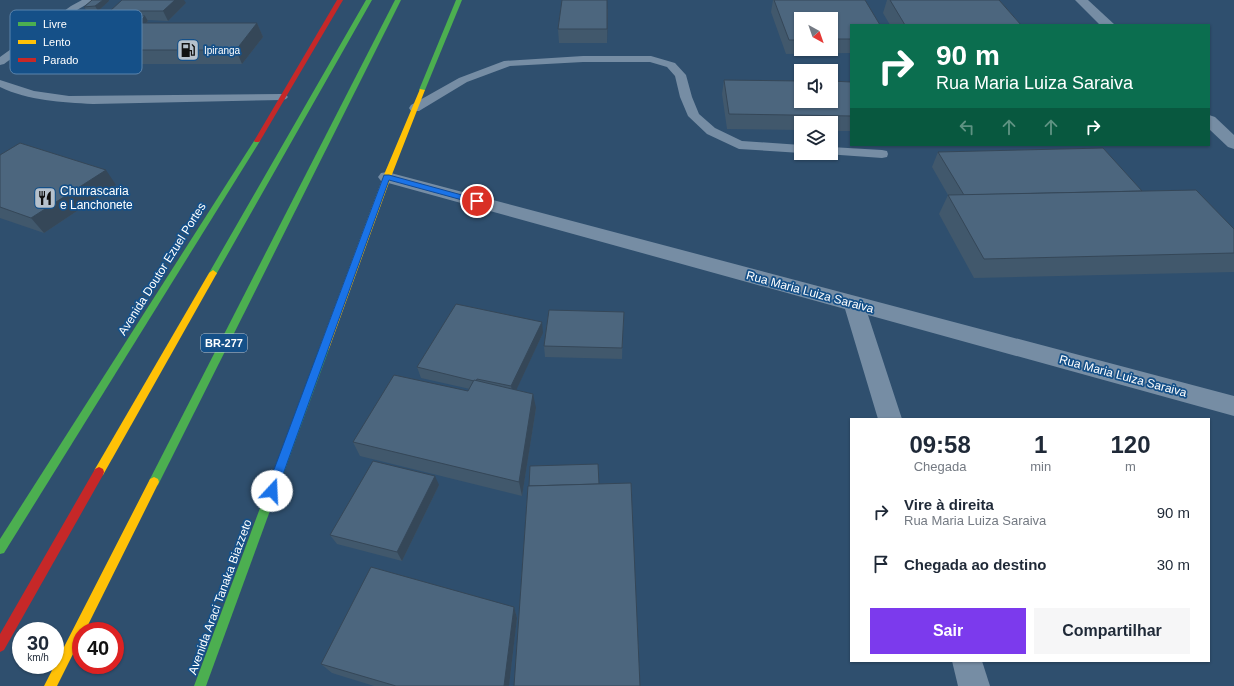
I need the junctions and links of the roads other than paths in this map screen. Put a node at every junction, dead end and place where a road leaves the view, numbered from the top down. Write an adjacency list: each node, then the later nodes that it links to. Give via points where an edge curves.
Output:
1 (89, 0): 7 (lane)
2 (340, 0): 12 (main road, Avenida Doutor Ezuel Portes)
3 (369, 0): 25 (main road)
4 (398, 0): 27 (main road, BR-277)
5 (459, 0): 13 (main road, Avenida Araci Tanaka Biazzeto)
6 (1081, 0): 8 (street)
7 (71, 10)
8 (1107, 24)
9 (10, 55): 10 (lane)
10 (0, 62)
11 (0, 83): 12 (lane, via 33,95 63,99)
12 (282, 97): 24 (main road, Avenida Doutor Ezuel Portes)
13 (415, 108): 17 (lane, via 463,80 508,63 651,59 671,64 680,75 694,116 711,131 739,145); 20 (main road, Avenida Araci Tanaka Biazzeto)
14 (1212, 123): 15 (street); 16 (street)
15 (1234, 126)
16 (1234, 144)
17 (794, 149)
18 (838, 151): 19 (lane)
19 (882, 154)
20 (387, 177): 21 (street, Rua Maria Luiza Saraiva); 28 (main road, Avenida Araci Tanaka Biazzeto)
21 (854, 303): 22 (street, Rua Maria Luiza Saraiva); 23 (street)
22 (1234, 406)
23 (890, 418)
24 (0, 549)
25 (0, 646)
26 (966, 662): 29 (street)
27 (50, 686)
28 (200, 686)
29 (974, 686)

